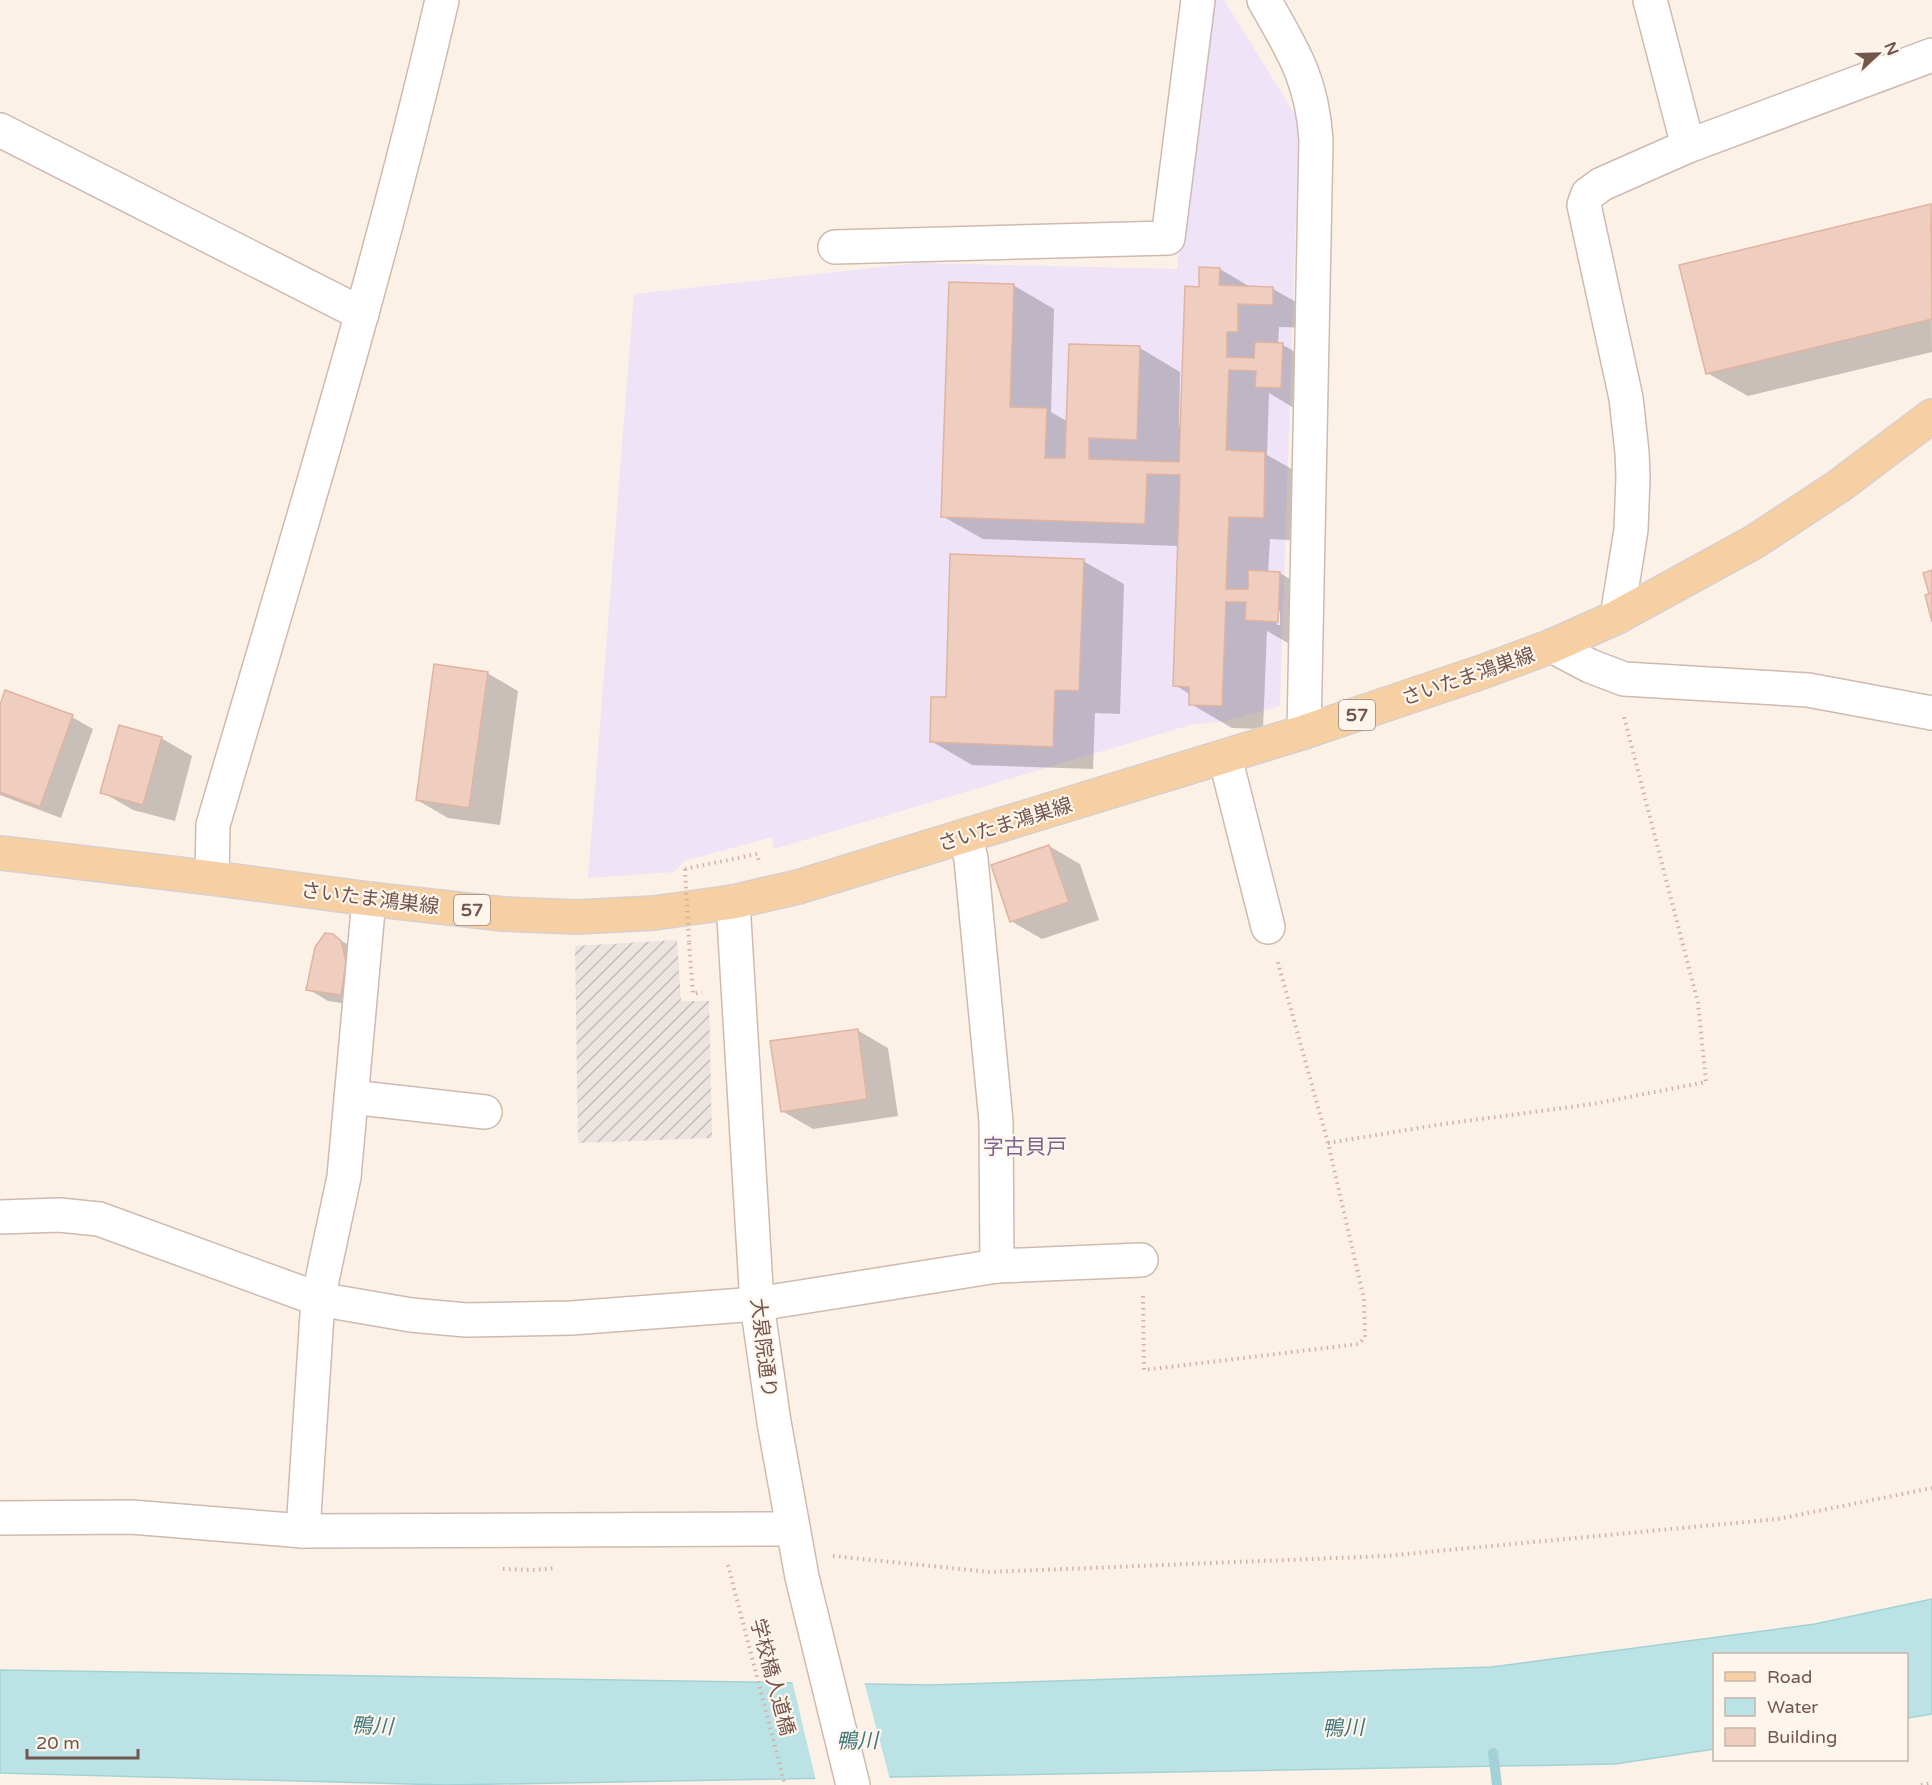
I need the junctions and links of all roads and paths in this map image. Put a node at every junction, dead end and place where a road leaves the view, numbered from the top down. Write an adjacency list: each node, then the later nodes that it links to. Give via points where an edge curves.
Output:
1 (442, 0): 9 (street)
2 (1198, 0): 8 (street, via 1168,238)
3 (1264, 0): 15 (street, via 1304,74 1313,106 1316,140)
4 (1650, 0): 7 (street)
5 (1932, 55): 7 (street)
6 (0, 130): 9 (street)
7 (1688, 146): 11 (street, via 1602,184 1585,199 1626,398 1632,452 1631,530)
8 (835, 247)
9 (362, 314): 20 (street, via 213,825)
10 (1932, 416): 11 (main road, さいたま鴻巣線 / 57, via 1839,486 1770,531)
11 (1617, 617): 12 (main road, さいたま鴻巣線 / 57)
12 (1552, 646): 13 (street); 15 (main road, さいたま鴻巣線 / 57)
13 (1624, 680): 14 (street, via 1808,690); 27 (path, via 1621,705 1698,1003 1706,1082 1593,1104)
14 (1932, 713)
15 (1305, 732): 16 (main road, さいたま鴻巣線 / 57)
16 (1226, 757): 17 (main road, さいたま鴻巣線 / 57); 23 (street)
17 (966, 837): 22 (main road, さいたま鴻巣線 / 57, via 798,887); 30 (street, via 996,1121)
18 (0, 853): 20 (main road, さいたま鴻巣線 / 57)
19 (747, 856): 24 (path, bridge, via 686,869 693,994 703,993)
20 (212, 878): 21 (main road, さいたま鴻巣線 / 57)
21 (369, 899): 22 (main road, さいたま鴻巣線 / 57, via 503,914 577,917 654,913); 25 (street)
22 (733, 902): 32 (street, 大泉院通り)
23 (1268, 927): 27 (path)
24 (702, 984)
25 (351, 1097): 26 (street); 31 (street, via 344,1177)
26 (484, 1112)
27 (1328, 1143): 29 (path, via 1364,1299 1365,1337 1359,1344 1144,1370)
28 (0, 1217): 31 (street, via 59,1215 99,1219)
29 (1141, 1260): 30 (street)
30 (998, 1266): 32 (street)
31 (318, 1299): 32 (street, via 411,1316 466,1320 571,1318); 36 (street)
32 (757, 1305): 35 (street, 大泉院通り)
33 (1932, 1488): 37 (path, via 1778,1519 1385,1557 990,1572)
34 (0, 1518): 36 (street, via 131,1517)
35 (792, 1528): 36 (street); 41 (street, 大泉院通り)
36 (303, 1531)
37 (826, 1555)
38 (731, 1576): 40 (path, 学校橋人道橋)
39 (1932, 1783): 42 (path)
40 (785, 1785)
41 (853, 1785)
42 (1921, 1785)

